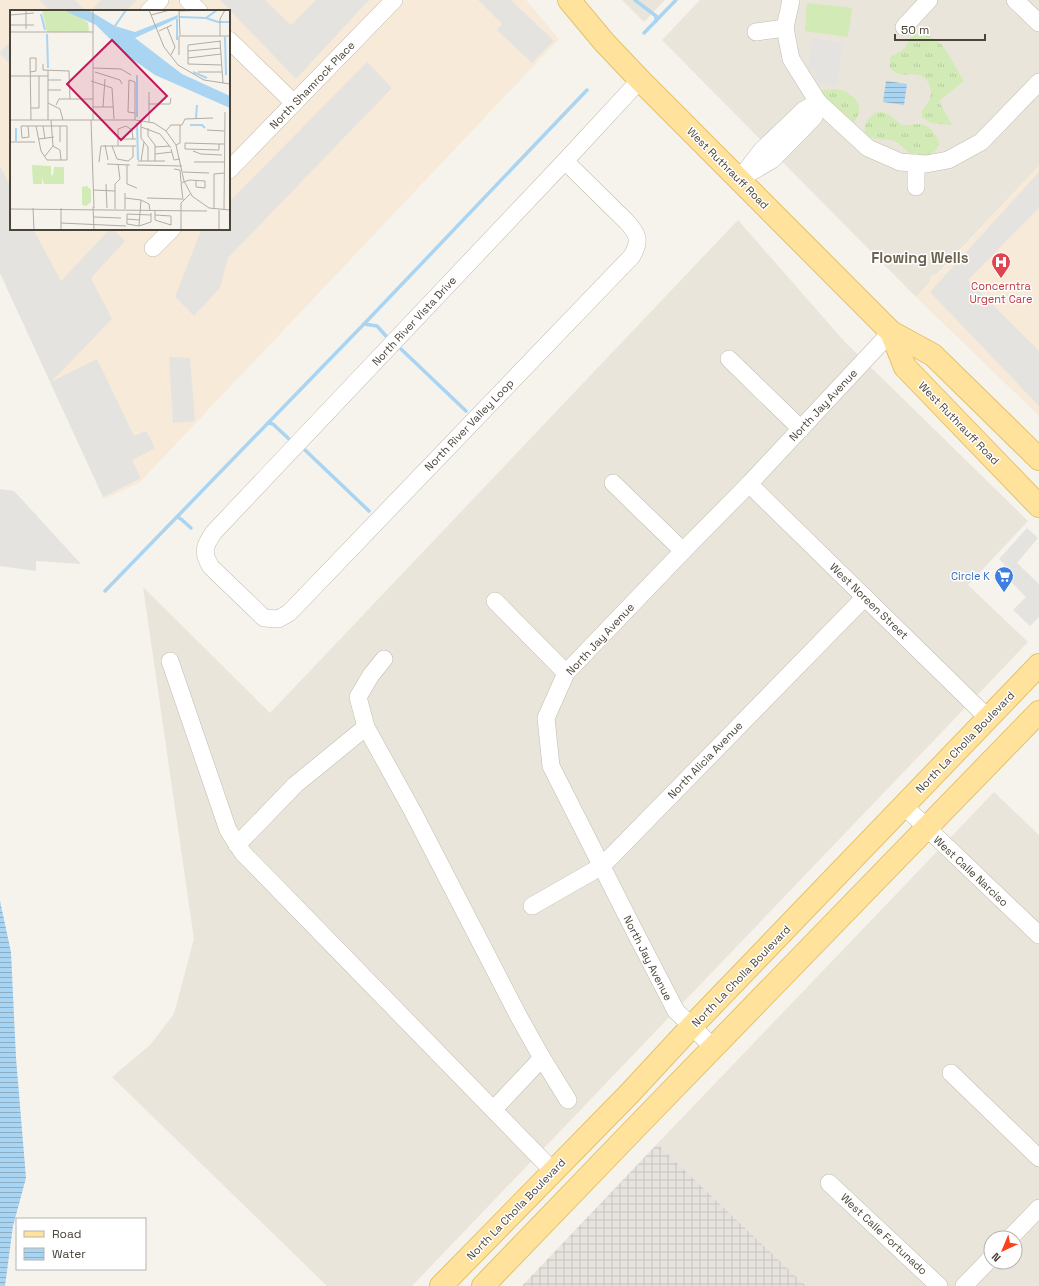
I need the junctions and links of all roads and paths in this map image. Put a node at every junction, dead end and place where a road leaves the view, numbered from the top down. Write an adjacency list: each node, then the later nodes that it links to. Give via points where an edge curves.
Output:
1 (160, 0): 8 (street)
2 (188, 0): 9 (street)
3 (394, 0): 18 (street, North Shamrock Place)
4 (791, 0): 12 (street)
5 (929, 0): 11 (street)
6 (1015, 0): 10 (street)
7 (577, 3): 15 (main road, West Ruthrauff Road, via 604,42)
8 (150, 10)
9 (198, 10)
10 (1039, 23)
11 (904, 27)
12 (785, 28): 13 (street); 17 (street, via 792,59)
13 (756, 32)
14 (230, 41): 18 (street)
15 (640, 80): 19 (street, North River Vista Drive); 22 (main road, West Ruthrauff Road)
16 (1039, 82): 20 (street, via 981,142 948,160)
17 (818, 102): 20 (street, via 868,148 900,162); 22 (street, via 814,117 772,160)
18 (294, 103): 21 (street, North Shamrock Place)
19 (565, 161): 34 (street, North River Vista Drive, via 214,532 205,547); 34 (street, North River Valley Loop, via 630,225 640,244 632,256 295,607 276,623 259,614)
20 (916, 163): 23 (street)
21 (230, 169)
22 (739, 179): 26 (main road, West Ruthrauff Road)
23 (916, 187)
24 (171, 230): 25 (street)
25 (153, 248)
26 (891, 332): 28 (street, North Jay Avenue); 29 (main road, West Ruthrauff Road, via 933,355); 32 (main road, West Ruthrauff Road, via 905,368)
27 (729, 359): 28 (street)
28 (801, 429): 31 (street, North Jay Avenue)
29 (1039, 459)
30 (613, 483): 33 (street)
31 (749, 484): 33 (street, North Jay Avenue); 35 (street, West Noreen Street)
32 (1039, 506)
33 (683, 551): 40 (street, North Jay Avenue)
34 (204, 557)
35 (865, 597): 42 (street, West Noreen Street); 47 (street, North Alicia Avenue)
36 (495, 601): 40 (street)
37 (384, 659): 43 (street, via 358,697)
38 (170, 661): 46 (street, via 228,830)
39 (1039, 665): 42 (main road, North La Cholla Boulevard)
40 (566, 673): 47 (street, North Jay Avenue, via 546,718 551,766)
41 (1039, 712): 45 (main road)
42 (988, 718): 44 (main road, North La Cholla Boulevard)
43 (366, 727): 46 (street, via 295,785); 52 (street)
44 (904, 806): 45 (street, West Calle Narciso); 50 (main road, North La Cholla Boulevard)
45 (926, 828): 49 (street, West Calle Narciso); 51 (main road)
46 (237, 845): 55 (street)
47 (602, 866): 48 (street, North Alicia Avenue); 50 (street, North Jay Avenue, via 676,1011)
48 (532, 906)
49 (1039, 935)
50 (692, 1026): 51 (street, North Jay Avenue); 57 (main road, North La Cholla Boulevard)
51 (713, 1047): 63 (main road)
52 (542, 1058): 54 (street); 55 (street)
53 (951, 1073): 56 (street)
54 (568, 1100)
55 (494, 1109): 57 (street)
56 (1039, 1158)
57 (553, 1171): 62 (main road, North La Cholla Boulevard)
58 (829, 1183): 64 (street, West Calle Fortunado)
59 (1039, 1208): 60 (street)
60 (1018, 1230)
61 (983, 1266): 65 (street)
62 (442, 1286)
63 (483, 1286)
64 (939, 1286)
65 (964, 1286)

